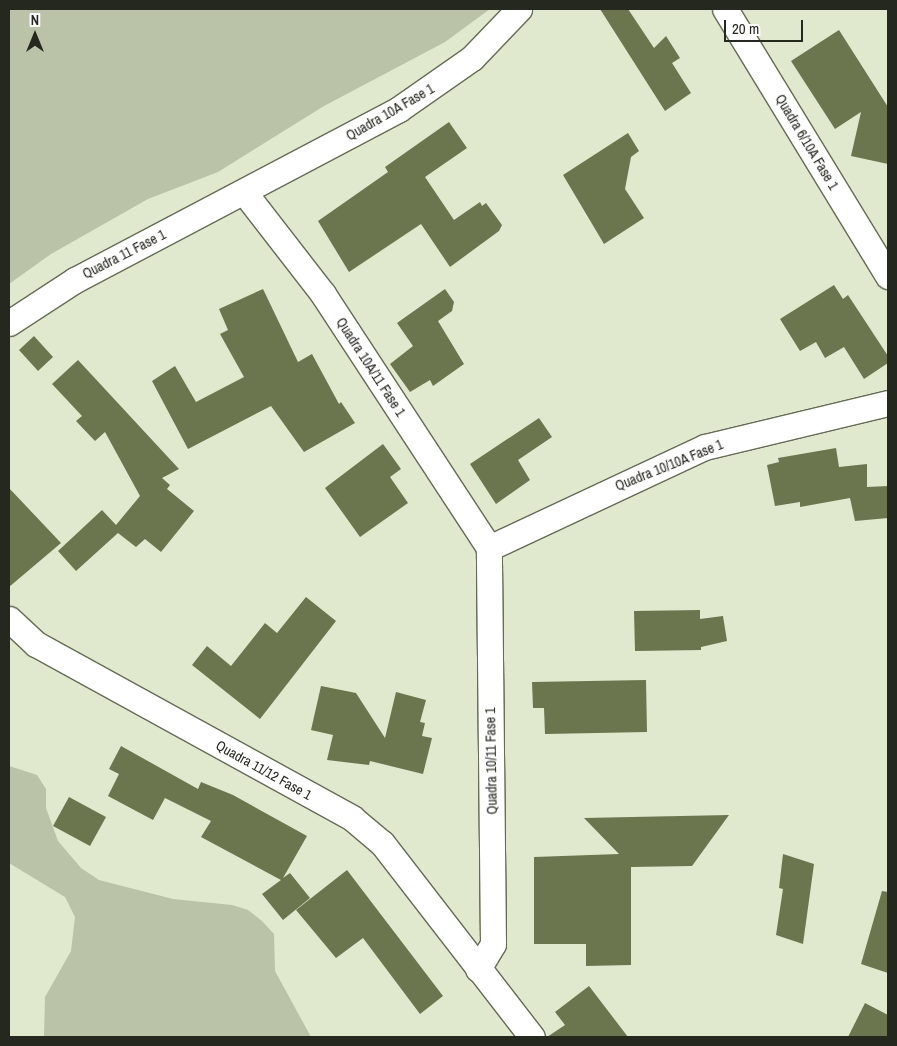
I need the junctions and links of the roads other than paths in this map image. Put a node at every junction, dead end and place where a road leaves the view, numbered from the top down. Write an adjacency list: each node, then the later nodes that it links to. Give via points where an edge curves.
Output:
1 (519, 9): 3 (street, Quadra 10A Fase 1, via 472,58 438,84)
2 (726, 9): 4 (street, Quadra 6/10A Fase 1)
3 (244, 192): 5 (street, Quadra 11 Fase 1, via 75,280); 7 (street, Quadra 10A/11 Fase 1, via 323,294)
4 (888, 276)
5 (9, 323)
6 (888, 403): 7 (street, Quadra 10/10A Fase 1, via 704,447)
7 (488, 548): 9 (street, Quadra 10/11 Fase 1, via 493,944)
8 (9, 619): 9 (street, Quadra 11/12 Fase 1, via 36,644 352,818 382,843)
9 (478, 969): 10 (street, Quadra 11/12 Fase 1)
10 (532, 1037)

